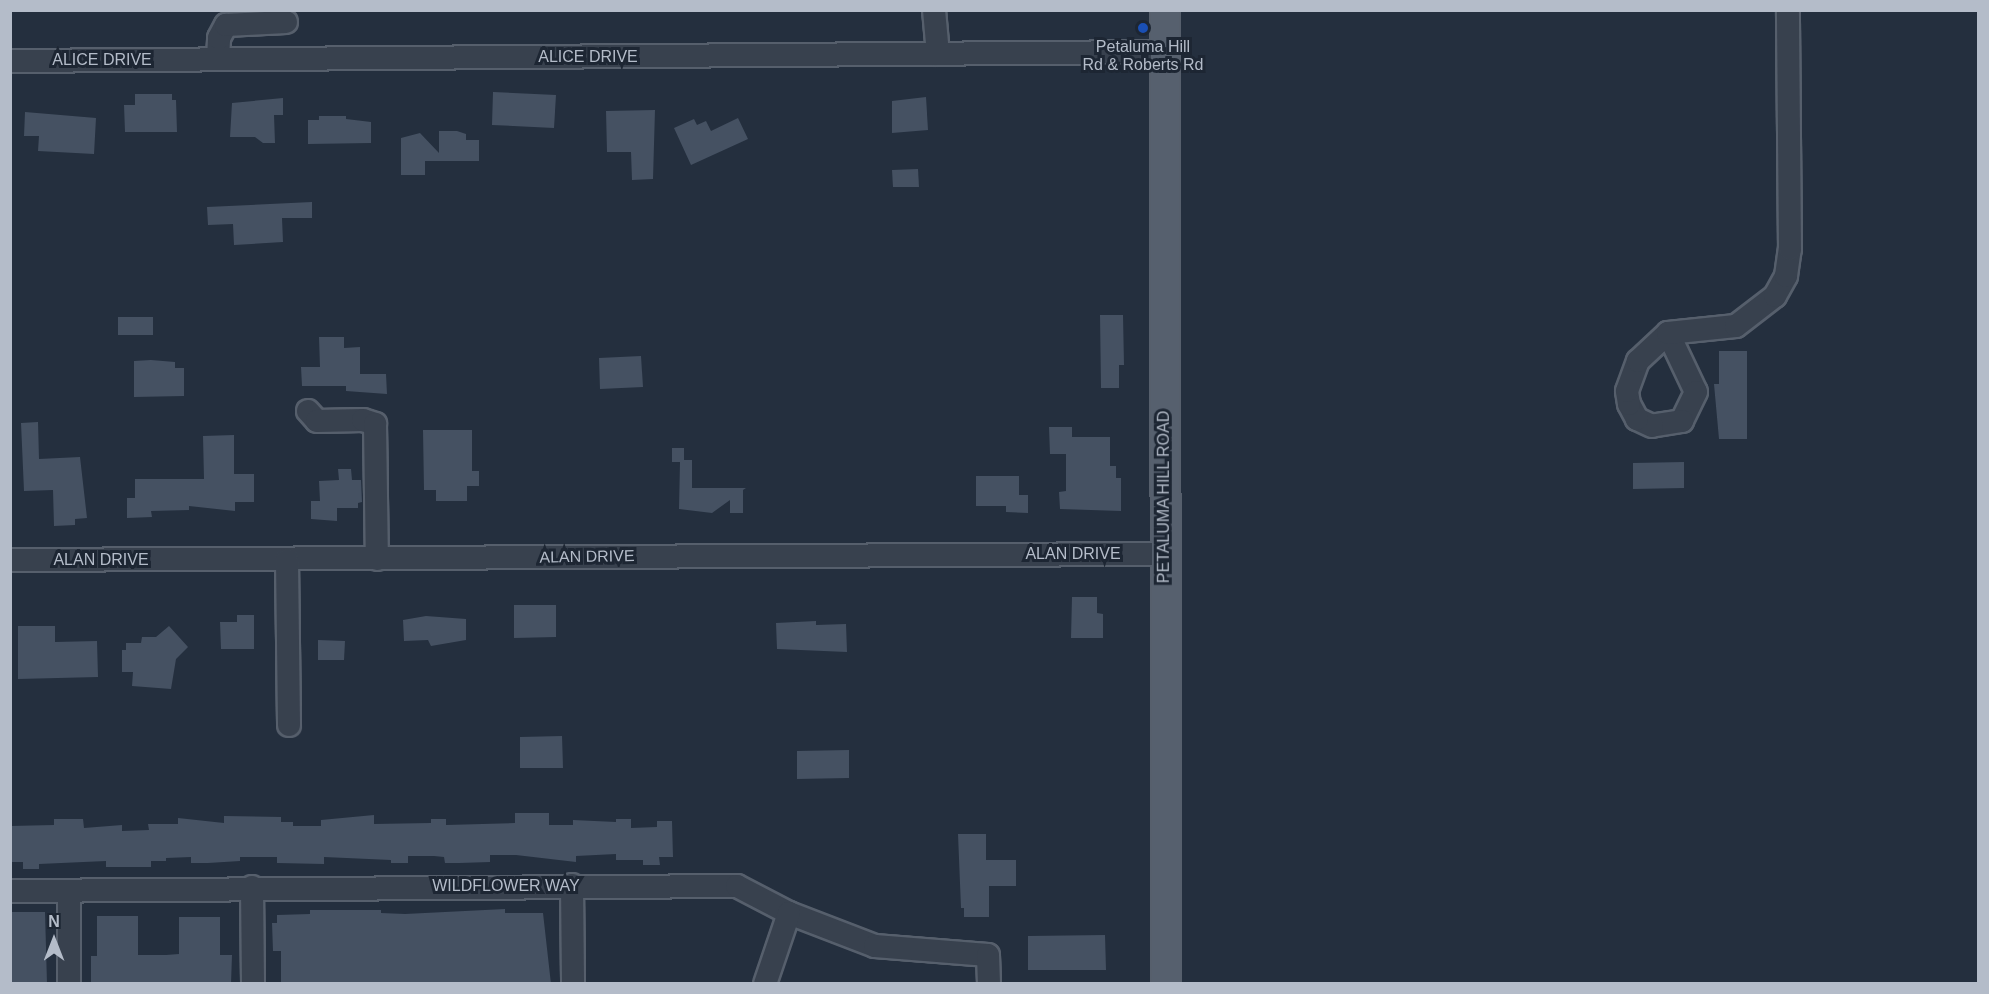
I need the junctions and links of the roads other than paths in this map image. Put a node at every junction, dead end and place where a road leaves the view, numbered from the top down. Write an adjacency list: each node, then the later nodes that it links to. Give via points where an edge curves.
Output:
1 (934, 10): 6 (street)
2 (1165, 10): 5 (main road, PETALUMA HILL ROAD)
3 (1788, 10): 10 (street, via 1790,249 1786,276 1775,296 1736,326)
4 (286, 16): 7 (street, via 226,25 219,38); 8 (street)
5 (1166, 52): 6 (street, ALICE DRIVE); 12 (main road, PETALUMA HILL ROAD)
6 (938, 54): 8 (street, ALICE DRIVE)
7 (218, 59): 8 (street, ALICE DRIVE); 9 (street, ALICE DRIVE)
8 (287, 59)
9 (10, 61)
10 (1668, 333)
11 (308, 411): 13 (street, via 317,421 363,420 375,424)
12 (1163, 554): 13 (street, ALAN DRIVE); 27 (main road, PETALUMA HILL ROAD)
13 (378, 559): 15 (street, ALAN DRIVE)
14 (10, 560): 15 (street, ALAN DRIVE)
15 (287, 560): 16 (street)
16 (289, 725)
17 (572, 885): 18 (street, WILDFLOWER WAY); 21 (street, WILDFLOWER WAY, via 737,886); 24 (street)
18 (252, 887): 20 (street, WILDFLOWER WAY); 23 (street)
19 (10, 891): 20 (street, WILDFLOWER WAY)
20 (69, 891): 22 (street)
21 (789, 913): 25 (street); 26 (street, WILDFLOWER WAY, via 875,946 988,955)
22 (69, 984)
23 (253, 984)
24 (573, 984)
25 (765, 984)
26 (989, 984)
27 (1166, 984)

